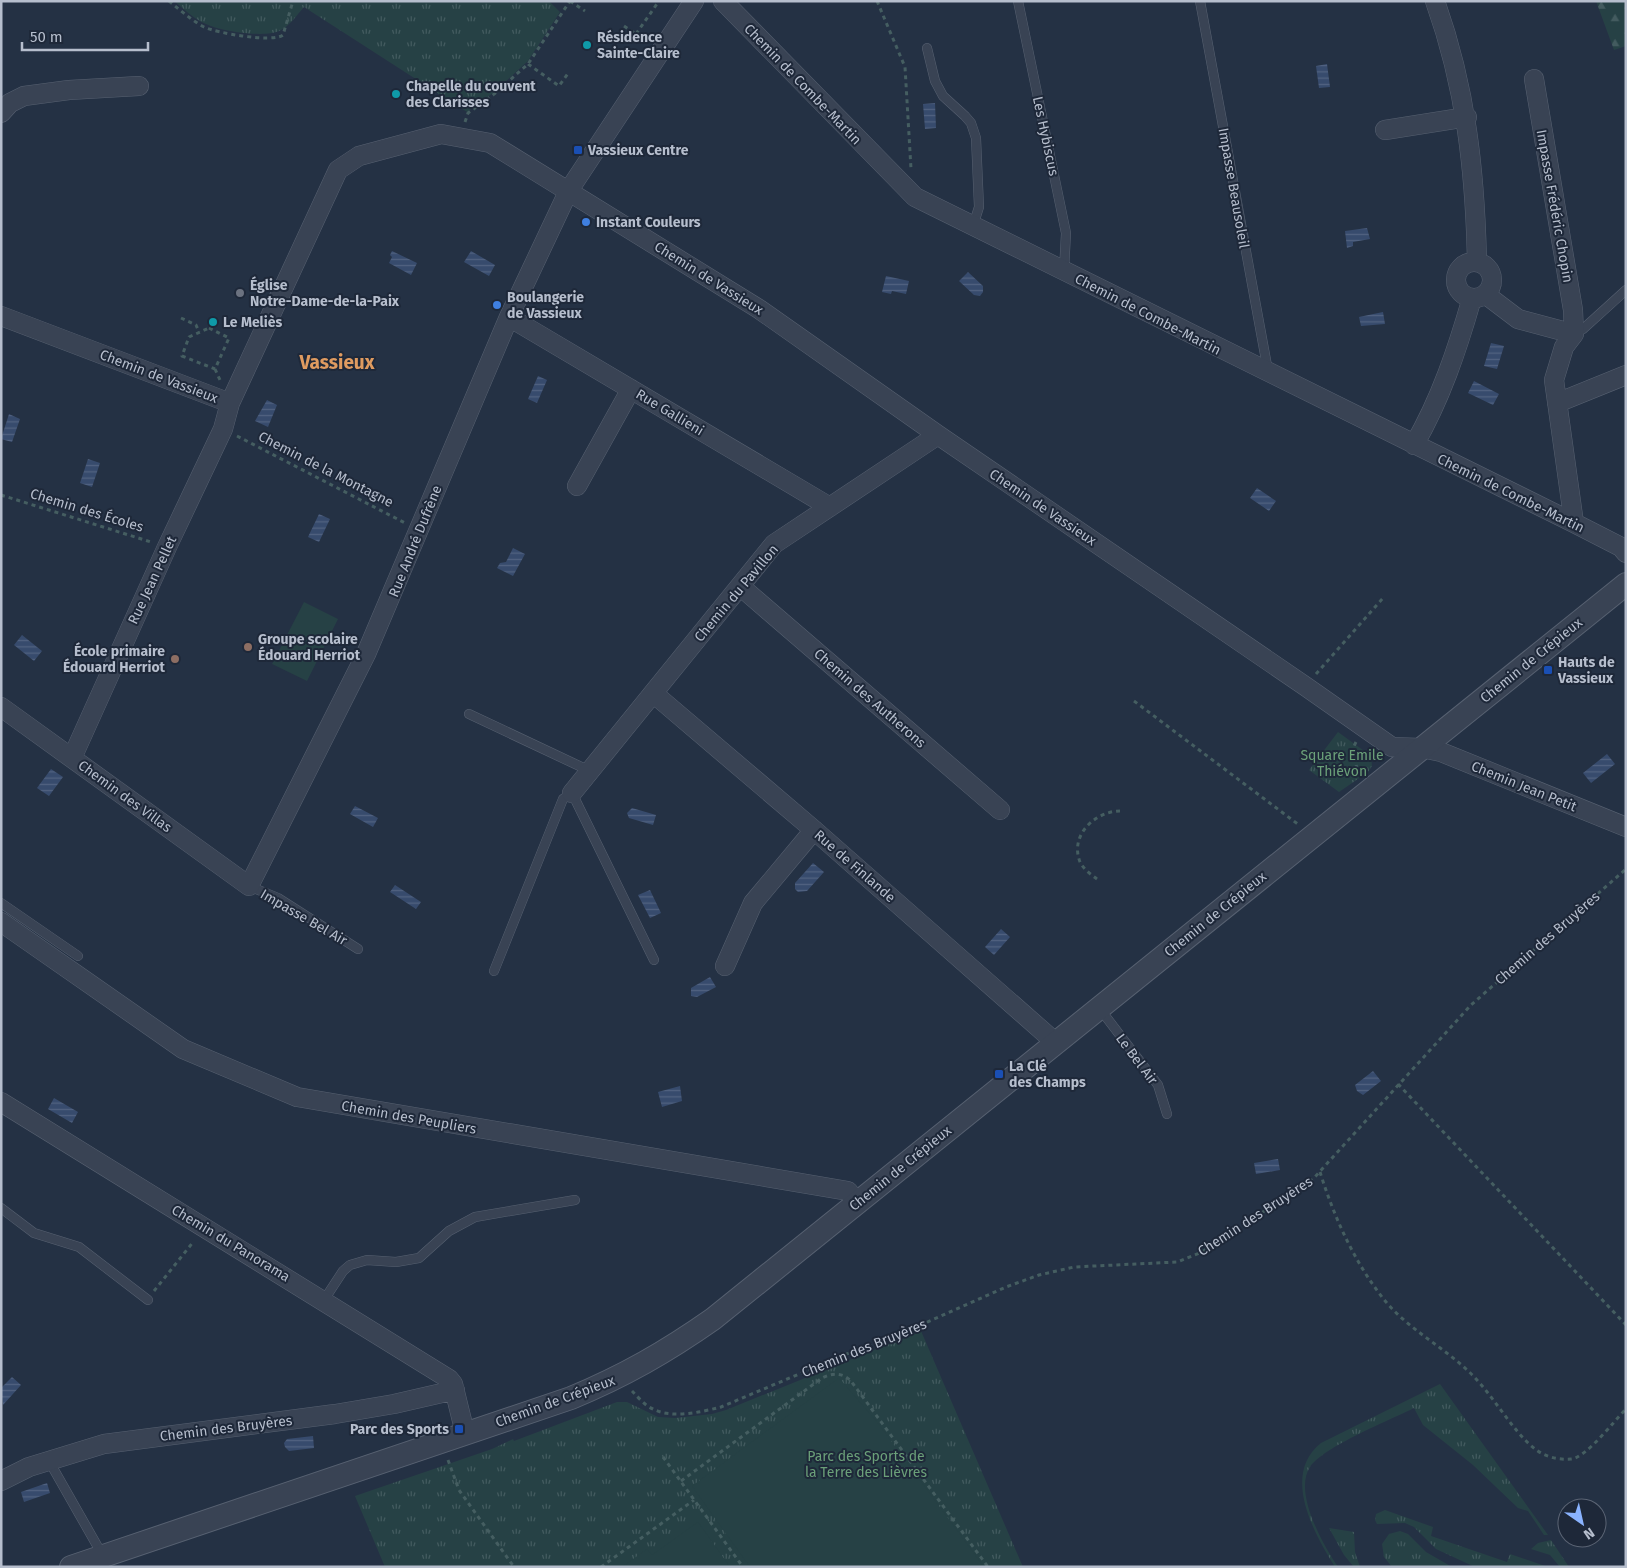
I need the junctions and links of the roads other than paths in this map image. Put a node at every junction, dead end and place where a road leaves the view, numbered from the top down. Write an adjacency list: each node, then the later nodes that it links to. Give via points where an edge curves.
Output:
1 (694, 1): 12 (street, Rue André Dufrène)
2 (723, 1): 13 (street, Chemin de Combe-Martin, via 904,188)
3 (1018, 1): 15 (lane, Les Hybiscus, via 1066,233)
4 (1200, 1): 21 (lane, Impasse Beausoleil)
5 (1435, 1): 10 (street, via 1450,46)
6 (927, 48): 13 (lane, via 935,81 943,96 971,123 976,138 979,207)
7 (1534, 79): 20 (street, Impasse Frédéric Chopin, via 1573,310)
8 (140, 86): 9 (street, via 24,96 10,103)
9 (1, 113)
10 (1466, 117): 11 (street); 14 (street, via 1476,202)
11 (1385, 130)
12 (569, 190): 19 (street, Rue André Dufrène); 24 (street, Chemin de Vassieux, via 496,144 441,134 350,160 338,170); 26 (street, Chemin de Vassieux, via 759,309)
13 (973, 227): 15 (street, Chemin de Combe-Martin)
14 (1477, 262): 17 (street, via 1487,268 1492,278 1490,290); 17 (street, via 1465,265 1457,274 1461,292)
15 (1064, 272): 21 (street, Chemin de Combe-Martin)
16 (1626, 290): 20 (lane)
17 (1479, 296): 20 (street, via 1518,319); 27 (street, via 1431,415)
18 (1, 316): 24 (street, Chemin de Vassieux)
19 (509, 317): 23 (street, Rue Gallieni); 44 (street, Rue André Dufrène, via 366,654)
20 (1574, 334): 25 (street, via 1564,348 1554,380)
21 (1269, 374): 27 (street, Chemin de Combe-Martin)
22 (1626, 375): 25 (street)
23 (632, 389): 28 (street); 29 (street, Rue Gallieni)
24 (230, 403): 38 (street, Rue Jean Pellet, via 223,429 166,547)
25 (1557, 403): 30 (street)
26 (938, 435): 29 (street, Chemin du Pavillon); 37 (street, Chemin de Vassieux, via 1392,747)
27 (1414, 445): 30 (street, Chemin de Combe-Martin)
28 (577, 486)
29 (830, 507): 33 (street, Chemin du Pavillon, via 774,544)
30 (1574, 523): 31 (street, Chemin de Combe-Martin, via 1621,547)
31 (1626, 553)
32 (1626, 584): 37 (street, Chemin de Crépieux)
33 (740, 586): 34 (street, Chemin du Pavillon); 41 (street, Chemin des Autherons)
34 (653, 693): 39 (street, Chemin du Pavillon); 43 (street, Rue de Finlande)
35 (1, 707): 38 (street, Chemin des Villas)
36 (469, 714): 39 (lane)
37 (1422, 748): 42 (street, Chemin Jean Petit, via 1456,758); 52 (street, Chemin de Crépieux)
38 (72, 758): 44 (street, Chemin des Villas)
39 (590, 771): 40 (street, Chemin du Pavillon)
40 (572, 793): 49 (lane); 51 (lane, via 563,799)
41 (1000, 810)
42 (1626, 827)
43 (814, 830): 50 (street, via 752,903); 53 (street, Rue de Finlande)
44 (249, 886): 47 (lane, Impasse Bel Air, via 278,898)
45 (1, 904): 48 (lane)
46 (1, 922): 57 (street, Chemin des Peupliers, via 183,1049 297,1097 848,1191)
47 (358, 949)
48 (78, 956)
49 (654, 960)
50 (726, 966)
51 (494, 971)
52 (1098, 1007): 53 (street, Chemin de Crépieux); 55 (lane, Le Bel Air, via 1158,1085)
53 (1055, 1042): 57 (street, Chemin de Crépieux)
54 (1, 1102): 60 (street, Chemin du Panorama)
55 (1167, 1114)
56 (576, 1200): 60 (lane, via 475,1217 461,1223 429,1251 409,1261 358,1262 343,1271)
57 (857, 1202): 62 (street, Chemin de Crépieux, via 674,1347 622,1376 572,1398)
58 (1, 1208): 59 (lane, via 34,1233 79,1247)
59 (148, 1300)
60 (324, 1300): 61 (street, Chemin du Panorama, via 449,1379)
61 (454, 1390): 62 (street); 63 (street, Chemin des Bruyères, via 345,1412 104,1444)
62 (465, 1433): 65 (street, Chemin de Crépieux)
63 (49, 1461): 64 (street, Chemin des Bruyères); 65 (lane)
64 (1, 1480)
65 (103, 1556): 66 (street, Chemin de Crépieux)
66 (71, 1567)

